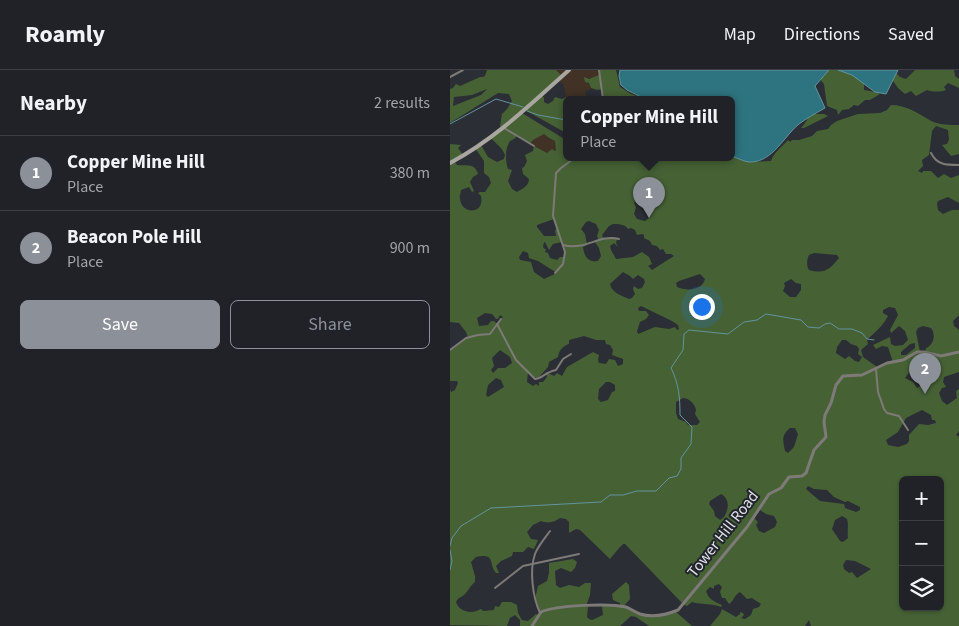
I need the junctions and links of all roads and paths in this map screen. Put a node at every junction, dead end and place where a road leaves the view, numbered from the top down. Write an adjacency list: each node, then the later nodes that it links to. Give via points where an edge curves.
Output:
1 (463, 70): 4 (street)
2 (569, 70): 6 (main road)
3 (599, 70): 5 (street)
4 (450, 76)
5 (603, 96)
6 (504, 128): 7 (street); 10 (main road)
7 (534, 146)
8 (930, 153): 11 (street, via 939,163)
9 (570, 161): 13 (street, via 559,169 556,176 553,216)
10 (450, 163)
11 (959, 165)
12 (619, 239): 13 (street, via 605,238 581,246)
13 (563, 245): 14 (street, via 563,264)
14 (555, 273)
15 (501, 319): 16 (street)
16 (497, 324): 17 (street, via 490,334 466,338); 19 (street, via 516,360 536,379 556,370)
17 (450, 350)
18 (959, 352): 20 (street, Tower Hill Road, via 941,356 918,352)
19 (571, 354)
20 (876, 369): 21 (street, via 878,392 884,409 899,416); 26 (street, Tower Hill Road, via 861,375 848,375 836,385 825,417 826,437 814,450 808,471 802,476 789,477 781,488 770,493 747,527 678,610 664,615 647,615 626,607 599,606 558,608)
21 (908, 430)
22 (550, 531): 24 (street)
23 (579, 554): 24 (street)
24 (533, 563): 25 (street, via 523,566); 26 (street, via 532,592)
25 (494, 588)
26 (540, 613): 27 (street)
27 (532, 626)

